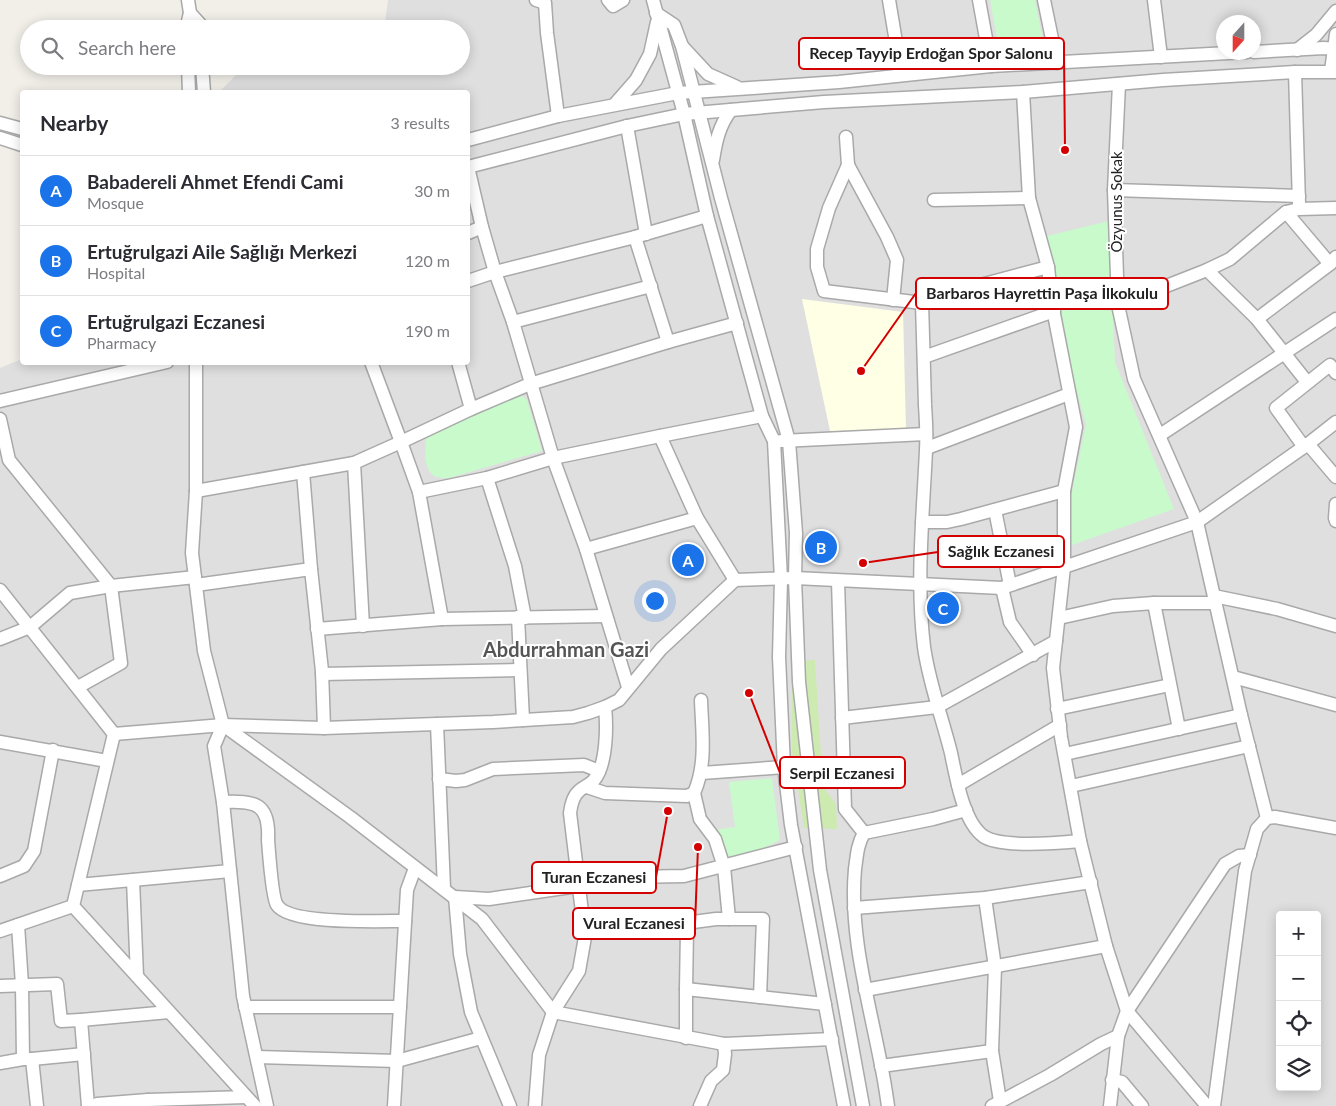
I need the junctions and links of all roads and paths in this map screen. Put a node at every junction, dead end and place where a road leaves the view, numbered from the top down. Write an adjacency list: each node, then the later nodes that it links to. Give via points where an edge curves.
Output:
1 (188, 0): 11 (street)
2 (536, 0): 40 (street, via 545,3)
3 (608, 0): 4 (street, via 613,6)
4 (623, 0)
5 (653, 0): 12 (street)
6 (889, 0): 26 (street)
7 (979, 0): 23 (street)
8 (1044, 0): 22 (street)
9 (1154, 0): 21 (street)
10 (1336, 11): 18 (street)
11 (190, 13): 13 (street); 14 (street)
12 (657, 16): 16 (street, via 674,25); 35 (street); 36 (street, via 650,54 636,80)
13 (188, 20)
14 (196, 20)
15 (1336, 34): 17 (street)
16 (682, 46): 30 (street, via 708,74); 33 (street)
17 (1335, 49): 18 (street); 25 (street)
18 (1298, 50): 19 (street)
19 (1261, 52)
20 (1216, 54): 21 (street)
21 (1161, 57): 22 (street)
22 (1057, 63): 23 (street)
23 (991, 66): 26 (street)
24 (1295, 72): 25 (street); 29 (street); 53 (street)
25 (1334, 72)
26 (900, 74): 30 (street)
27 (188, 75): 31 (street)
28 (203, 75): 32 (street)
29 (1119, 84): 34 (street); 52 (street, Özyunus Sokak)
30 (740, 89): 33 (street)
31 (189, 90)
32 (204, 90)
33 (692, 92): 35 (street); 38 (street)
34 (1022, 92): 37 (street); 54 (street)
35 (678, 93): 36 (street); 39 (street)
36 (615, 104): 40 (street)
37 (731, 110): 38 (street); 48 (street, via 717,135)
38 (698, 113): 39 (street); 48 (street)
39 (684, 114): 42 (street); 59 (street)
40 (558, 116): 46 (street)
41 (0, 123): 43 (street)
42 (627, 126): 50 (street); 62 (street)
43 (20, 128)
44 (846, 137): 49 (street)
45 (0, 138): 47 (street)
46 (470, 139)
47 (20, 144)
48 (712, 165): 98 (street)
49 (848, 165): 69 (street, via 888,237 896,260); 69 (street, via 829,208 817,249 817,267 824,291)
50 (470, 166)
51 (470, 176): 60 (street)
52 (1114, 190): 53 (street); 71 (street, Özyunus Sokak)
53 (1299, 196): 57 (street)
54 (1029, 198): 55 (street); 64 (street)
55 (934, 200)
56 (1336, 208): 57 (street)
57 (1299, 209): 58 (street)
58 (1286, 212): 63 (street); 65 (street, via 1230,259)
59 (707, 216): 62 (street); 76 (street)
60 (482, 227): 61 (street); 66 (street)
61 (470, 232)
62 (641, 235): 66 (street); 68 (street)
63 (1333, 260): 73 (street)
64 (1048, 267): 70 (street, via 943,294); 72 (street)
65 (1207, 270): 71 (street); 73 (street)
66 (495, 272): 67 (street); 75 (street)
67 (470, 280)
68 (651, 286): 75 (street); 77 (street)
69 (893, 300): 70 (street)
70 (922, 303): 79 (street)
71 (1118, 305): 96 (street, Özyunus Sokak, via 1134,379)
72 (1054, 311): 79 (street); 87 (street)
73 (1257, 319): 78 (street)
74 (1336, 319): 78 (street)
75 (513, 322): 86 (street)
76 (737, 323): 77 (street); 90 (street)
77 (668, 342): 86 (street)
78 (1285, 354): 85 (street); 96 (street)
79 (924, 357): 93 (street)
80 (154, 365): 88 (street)
81 (196, 365): 107 (street)
82 (372, 365): 99 (street)
83 (459, 365): 89 (street)
84 (1336, 373): 85 (street, via 1330,365)
85 (1307, 382): 100 (street, via 1276,408)
86 (530, 384): 89 (street); 102 (street)
87 (1068, 394): 101 (street); 108 (street, via 1076,428)
88 (0, 401)
89 (471, 409): 99 (street)
90 (762, 416): 95 (street); 97 (street)
91 (0, 419): 94 (street)
92 (1336, 422): 100 (street)
93 (926, 434): 98 (street); 101 (street)
94 (2, 435): 125 (street, via 9,460)
95 (660, 436): 102 (street); 112 (street)
96 (1160, 436): 115 (street, Özyunus Sokak)
97 (774, 441): 98 (street); 120 (street)
98 (789, 441): 119 (street, via 796,533)
99 (401, 442): 103 (street); 109 (street)
100 (1306, 445): 105 (street); 115 (street)
101 (927, 448): 114 (street)
102 (553, 458): 106 (street); 116 (street)
103 (354, 463): 104 (street); 134 (street)
104 (303, 472): 107 (street); 118 (street)
105 (1336, 477)
106 (487, 478): 109 (street); 131 (street, via 515,566)
107 (196, 491): 122 (street, via 192,553)
108 (1064, 491): 111 (street); 117 (street)
109 (419, 492): 133 (street)
110 (1336, 504): 113 (street)
111 (995, 510): 114 (street, via 947,522); 126 (street)
112 (697, 518): 116 (street); 121 (street)
113 (1336, 521)
114 (922, 522): 124 (street)
115 (1197, 522): 117 (street); 128 (street, Özyunus Sokak)
116 (586, 549): 130 (street)
117 (1064, 567): 126 (street); 132 (street)
118 (311, 569): 122 (street); 137 (street)
119 (795, 578): 120 (street); 123 (street); 238 (street, via 799,682 820,870)
120 (781, 579): 121 (street); 166 (street, via 779,657)
121 (735, 580): 145 (street, via 661,649)
122 (196, 581): 125 (street); 156 (street, via 204,651)
123 (838, 581): 124 (street); 153 (street)
124 (921, 583): 126 (street); 150 (street, via 924,645)
125 (111, 586): 136 (street, via 70,593); 146 (street, via 121,663)
126 (1006, 587): 140 (street, via 1010,622)
127 (0, 590): 136 (street)
128 (1215, 600): 129 (street); 135 (street, via 1277,609); 143 (street, Özyunus Sokak)
129 (1154, 603): 132 (street, via 1113,606); 144 (street)
130 (606, 616): 131 (street); 145 (street)
131 (522, 618): 133 (street); 141 (street)
132 (1059, 618): 139 (street)
133 (442, 619): 134 (street)
134 (363, 626): 137 (street)
135 (1336, 626)
136 (30, 627): 138 (street); 146 (street)
137 (317, 629): 142 (street)
138 (0, 639)
139 (1056, 640): 140 (street); 151 (street, via 1053,668)
140 (1033, 655): 150 (street)
141 (520, 670): 142 (street); 154 (street)
142 (322, 674): 158 (street)
143 (1232, 678): 148 (street); 152 (street, Özyunus Sokak)
144 (1170, 685): 151 (street); 159 (street)
145 (628, 686): 149 (street, via 619,700)
146 (78, 687): 160 (street)
147 (701, 700): 168 (street)
148 (1336, 705)
149 (605, 707): 154 (street, via 573,717); 167 (street, via 606,741)
150 (937, 707): 153 (street); 170 (street)
151 (1057, 709): 157 (street)
152 (1241, 715): 159 (street); 162 (street, Özyunus Sokak)
153 (842, 718): 178 (street, via 845,809)
154 (523, 720): 155 (street)
155 (437, 724): 158 (street); 169 (street)
156 (223, 725): 158 (street); 160 (street); 174 (street, via 214,746); 183 (street)
157 (1060, 725): 164 (street); 170 (street)
158 (324, 728)
159 (1179, 729): 164 (street)
160 (114, 734): 165 (street)
161 (0, 742): 163 (street)
162 (1249, 746): 172 (street); 176 (street, Özyunus Sokak)
163 (53, 750): 165 (street); 185 (street, via 34,851 24,866)
164 (1065, 754): 172 (street)
165 (107, 761): 189 (street)
166 (784, 767): 168 (street); 180 (street)
167 (599, 770): 169 (street, via 584,765 492,769 465,780); 171 (street)
168 (702, 773): 173 (street)
169 (439, 779): 190 (street)
170 (958, 785): 175 (street)
171 (587, 786): 173 (street, via 604,793 687,796); 187 (street, via 575,796 570,812)
172 (1071, 786): 179 (street)
173 (694, 793): 182 (street, via 700,819 715,839)
174 (223, 802): 184 (street); 196 (street, via 252,802 263,812 269,830 275,902 286,914 327,920)
175 (966, 810): 178 (street); 179 (street, via 980,833 994,842)
176 (1267, 818): 177 (street, via 1281,817); 181 (street, via 1257,829)
177 (1336, 828)
178 (864, 833): 194 (street, via 858,845)
179 (1080, 841): 188 (street)
180 (796, 847): 182 (street); 207 (street)
181 (1250, 855): 210 (street, via 1234,858 1222,868); 243 (street)
182 (724, 867): 187 (street, via 684,876); 195 (street)
183 (415, 868): 190 (street); 196 (street, via 407,890)
184 (230, 871): 186 (street); 208 (street)
185 (0, 876)
186 (133, 880): 189 (street); 201 (street)
187 (578, 882): 191 (street, via 489,899); 212 (street, via 585,937 579,971)
188 (1091, 882): 192 (street); 199 (street)
189 (78, 886): 193 (street)
190 (444, 888): 191 (street)
191 (455, 897): 212 (street, via 482,919); 215 (street, via 460,954 471,1012)
192 (985, 898): 194 (street); 200 (street)
193 (73, 906): 197 (street); 201 (street)
194 (854, 908): 205 (street)
195 (729, 919): 204 (street, via 693,922 688,929); 206 (street, via 762,919)
196 (405, 922): 209 (street)
197 (18, 924): 198 (street); 202 (street)
198 (0, 931)
199 (1106, 946): 200 (street); 210 (street)
200 (995, 967): 205 (street); 219 (street)
201 (137, 976): 211 (street)
202 (22, 985): 203 (street); 213 (street, via 57,984 61,1020); 222 (street)
203 (0, 986)
204 (686, 989): 206 (street); 216 (street)
205 (865, 990): 225 (street)
206 (760, 997): 207 (street)
207 (825, 1004): 217 (street)
208 (246, 1008): 209 (street); 221 (street)
209 (400, 1008): 223 (street)
210 (1127, 1011): 214 (street); 242 (street)
211 (169, 1012): 213 (street); 227 (street)
212 (553, 1012): 216 (street); 230 (street, via 539,1055)
213 (81, 1020): 220 (street)
214 (1118, 1036): 226 (street); 229 (street)
215 (481, 1038): 223 (street); 235 (street)
216 (686, 1038): 218 (street)
217 (832, 1039): 218 (street); 237 (street)
218 (724, 1044): 236 (street, via 723,1070 711,1081)
219 (992, 1051): 225 (street); 229 (street)
220 (84, 1054): 222 (street); 232 (street)
221 (256, 1057): 223 (street); 233 (street)
222 (27, 1059): 224 (street); 231 (street)
223 (397, 1061): 234 (street)
224 (0, 1062)
225 (881, 1066): 239 (street)
226 (1112, 1080): 240 (street); 241 (street, via 1122,1082)
227 (250, 1101): 228 (street)
228 (148, 1103): 232 (street)
229 (996, 1103)
230 (535, 1105)
231 (37, 1106)
232 (93, 1106)
233 (268, 1106)
234 (394, 1106)
235 (510, 1106)
236 (700, 1106)
237 (844, 1106)
238 (863, 1106)
239 (888, 1106)
240 (1110, 1106)
241 (1142, 1106)
242 (1207, 1106)
243 (1214, 1106)

